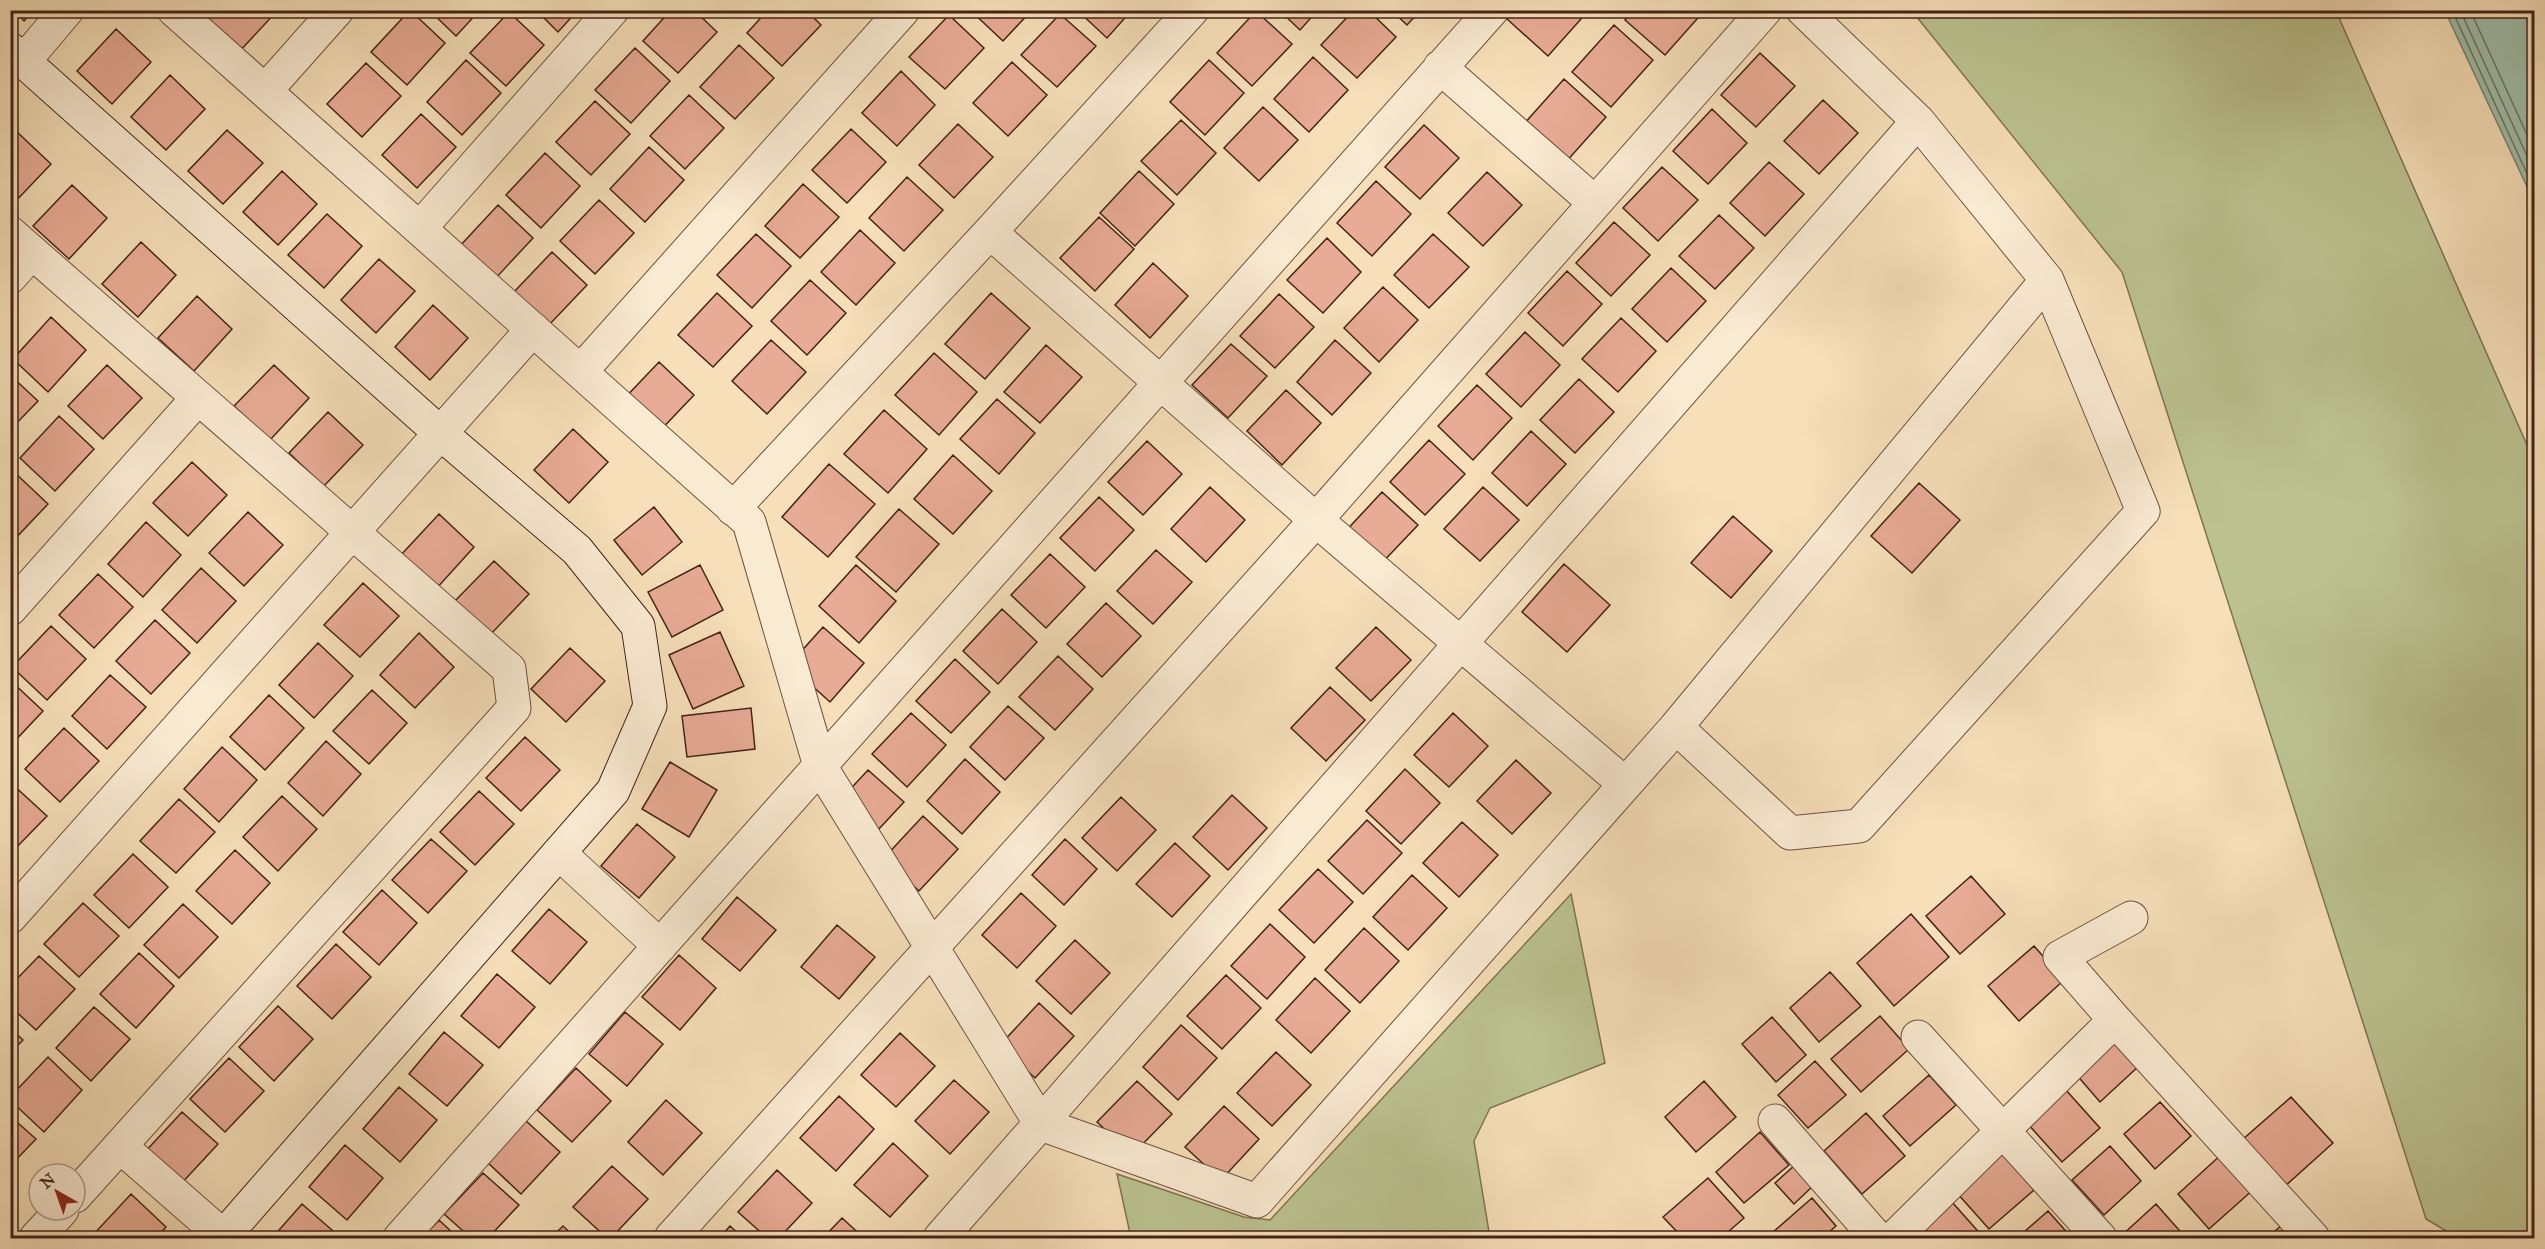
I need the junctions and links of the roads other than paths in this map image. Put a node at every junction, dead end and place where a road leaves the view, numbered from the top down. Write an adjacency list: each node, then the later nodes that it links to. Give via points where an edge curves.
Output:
1 (67, 10): 10 (street)
2 (174, 10): 12 (street)
3 (337, 10): 12 (street)
4 (612, 10): 15 (street)
5 (903, 10): 21 (street)
6 (1192, 10): 16 (street)
7 (1492, 10): 11 (street)
8 (1765, 10): 14 (street)
9 (1803, 10): 13 (street)
10 (17, 55): 24 (street)
11 (1440, 67): 14 (street); 22 (street)
12 (266, 92): 15 (street)
13 (1918, 122): 19 (street); 29 (street)
14 (1594, 202): 26 (street)
15 (420, 228): 20 (street)
16 (990, 232): 22 (street); 25 (street)
17 (21, 243): 18 (street); 23 (street)
18 (10, 277)
19 (2047, 280): 30 (street); 30 (street, via 2143,511 1859,826 1790,833)
20 (532, 328): 21 (street); 24 (street)
21 (581, 371): 25 (street)
22 (1162, 383): 26 (street); 31 (street)
23 (197, 399): 27 (street); 28 (street)
24 (439, 432): 27 (street); 33 (street, via 577,550 638,626 650,706 613,791)
25 (733, 509): 31 (street, via 749,522)
26 (1316, 520): 29 (street); 37 (street)
27 (350, 532): 34 (street); 43 (street, via 509,669 513,708)
28 (10, 609)
29 (1462, 644): 32 (street); 41 (street)
30 (1676, 728): 32 (street)
31 (820, 766): 36 (street); 37 (street)
32 (1625, 784): 41 (street, via 1257,1201)
33 (559, 853): 36 (street); 46 (street)
34 (10, 917)
35 (2131, 918): 38 (street, via 2060,957)
36 (660, 946): 48 (street)
37 (931, 946): 41 (street); 49 (street)
38 (2115, 1020): 42 (street); 54 (street)
39 (1918, 1037): 42 (street)
40 (1775, 1121): 51 (street)
41 (1041, 1124): 50 (street)
42 (2004, 1130): 52 (street); 53 (street)
43 (120, 1146): 44 (street); 46 (street)
44 (87, 1183)
45 (51, 1222): 47 (street)
46 (224, 1238)
47 (36, 1239)
48 (400, 1239)
49 (671, 1239)
50 (940, 1239)
51 (1878, 1239)
52 (1894, 1239)
53 (2100, 1239)
54 (2313, 1239)

